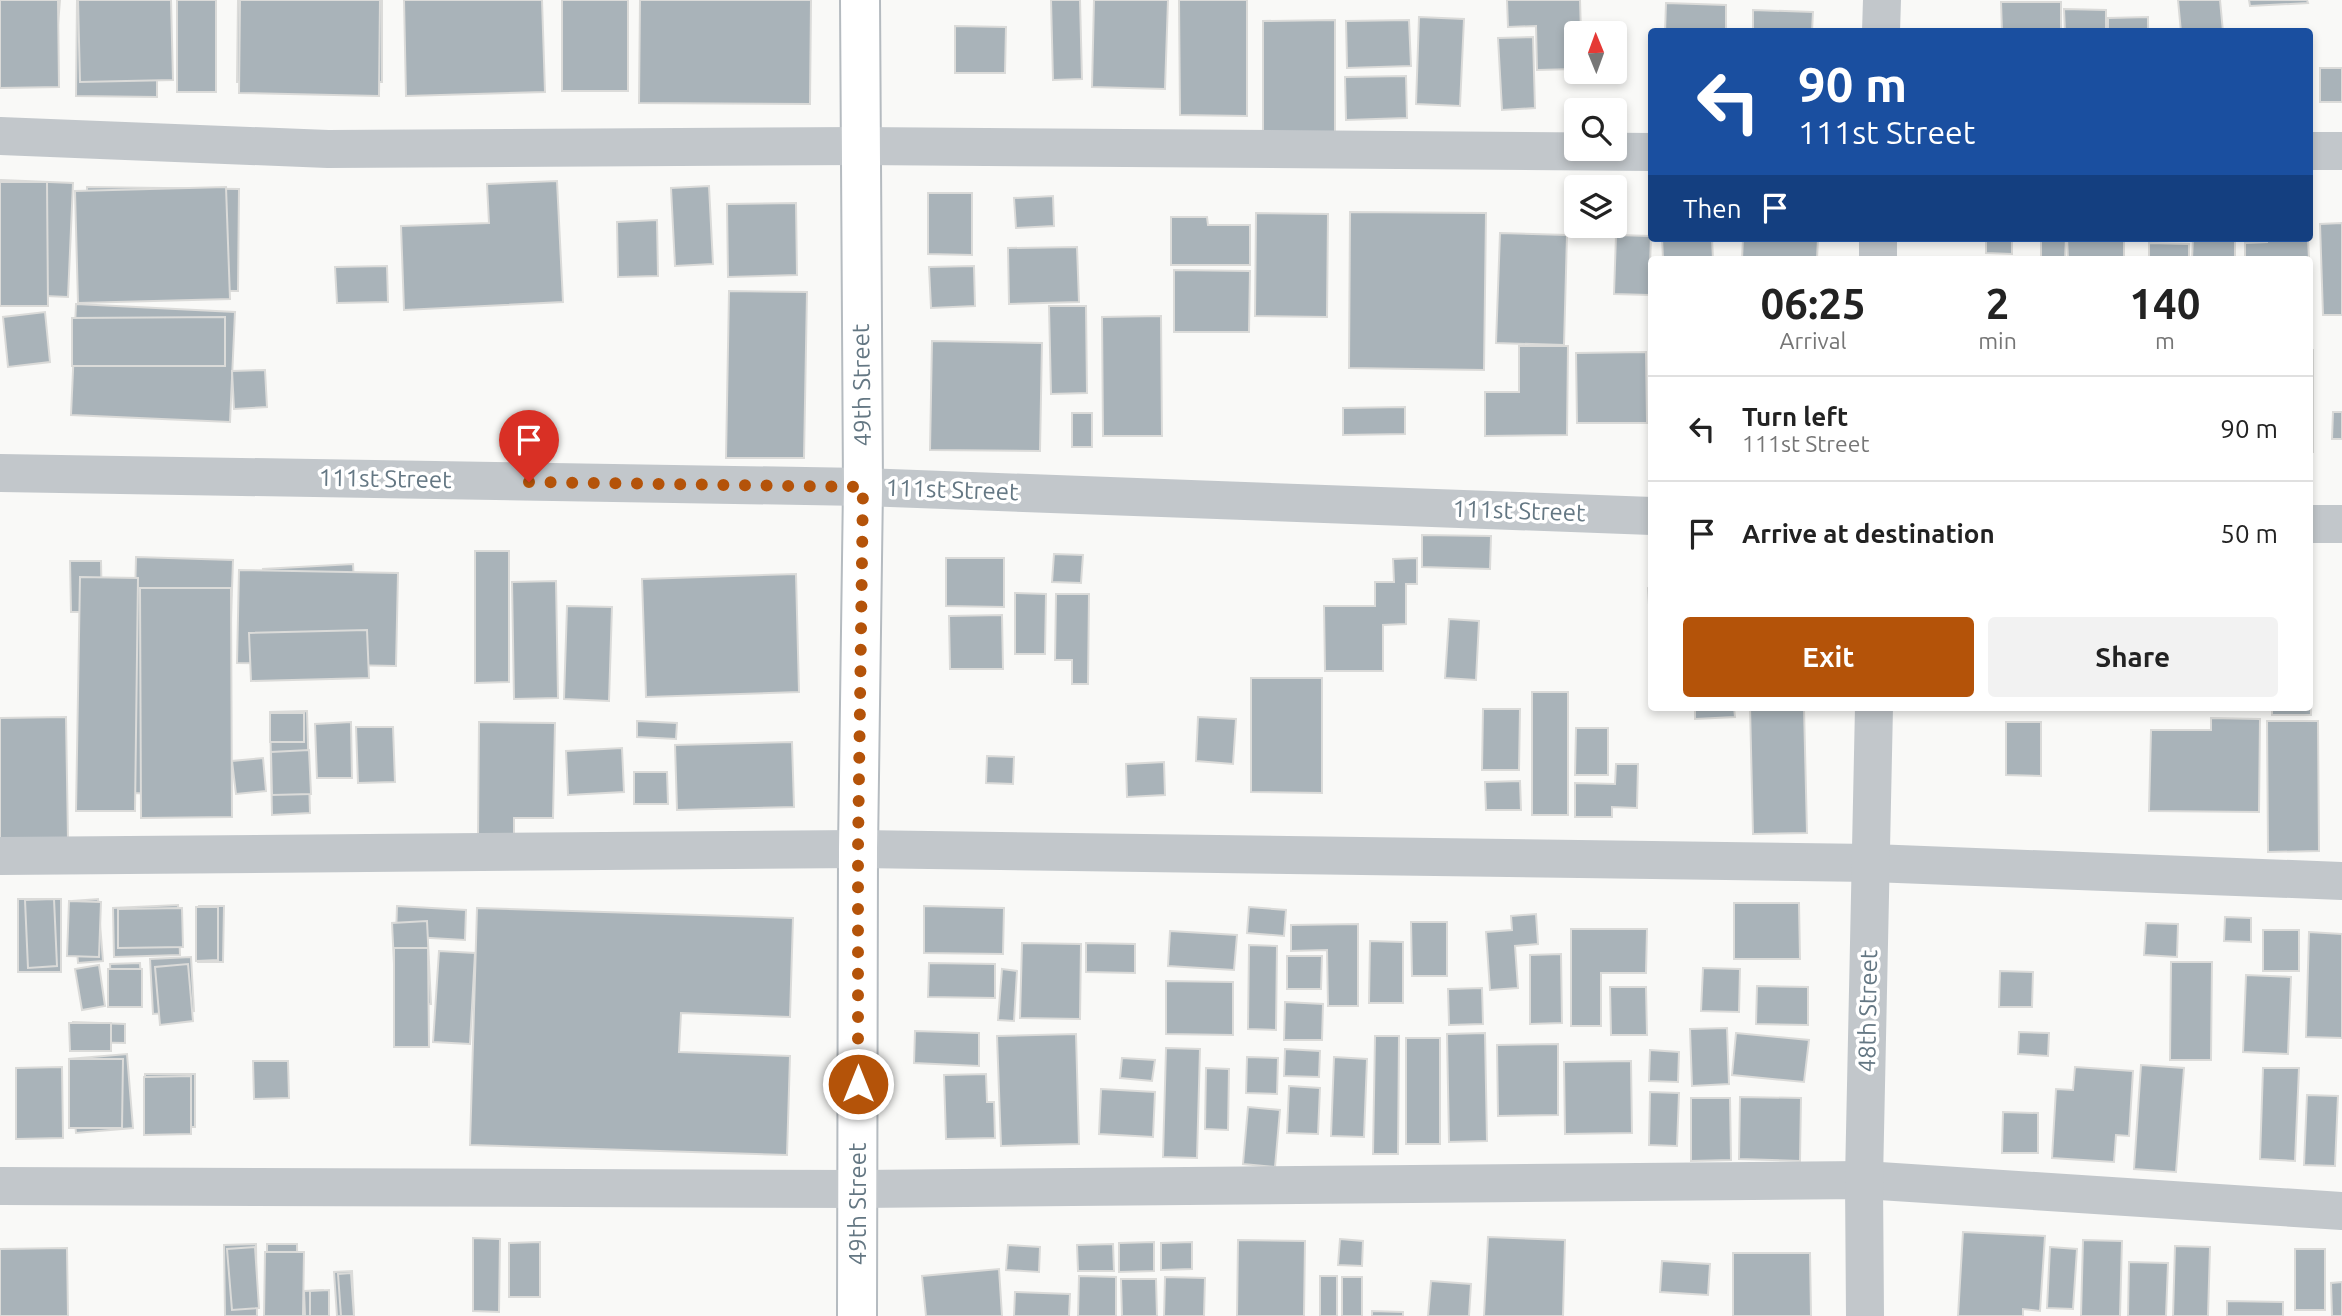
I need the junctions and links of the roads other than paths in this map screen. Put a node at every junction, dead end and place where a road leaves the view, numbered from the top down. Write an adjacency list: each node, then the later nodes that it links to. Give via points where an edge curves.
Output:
1 (860, 0): 5 (main road, 49th Street)
2 (1882, 0): 3 (street)
3 (1881, 28)
4 (0, 136): 5 (street, via 328,149)
5 (860, 146): 8 (street); 10 (main road, 49th Street)
6 (2313, 151): 7 (street)
7 (2342, 151)
8 (1648, 152)
9 (0, 473): 10 (street, 111st Street)
10 (863, 487): 11 (street, 111st Street); 15 (main road, 49th Street)
11 (1648, 516)
12 (2313, 524): 13 (street)
13 (2342, 524)
14 (1874, 711): 17 (street, 48th Street)
15 (858, 849): 16 (street); 17 (street); 21 (main road, 49th Street)
16 (0, 856)
17 (1871, 863): 18 (street); 19 (street, 48th Street)
18 (2342, 881)
19 (1864, 1180): 21 (street); 22 (street); 24 (street, 48th Street)
20 (0, 1186): 21 (street)
21 (859, 1189): 23 (main road, 49th Street)
22 (2342, 1211)
23 (857, 1316)
24 (1865, 1316)

